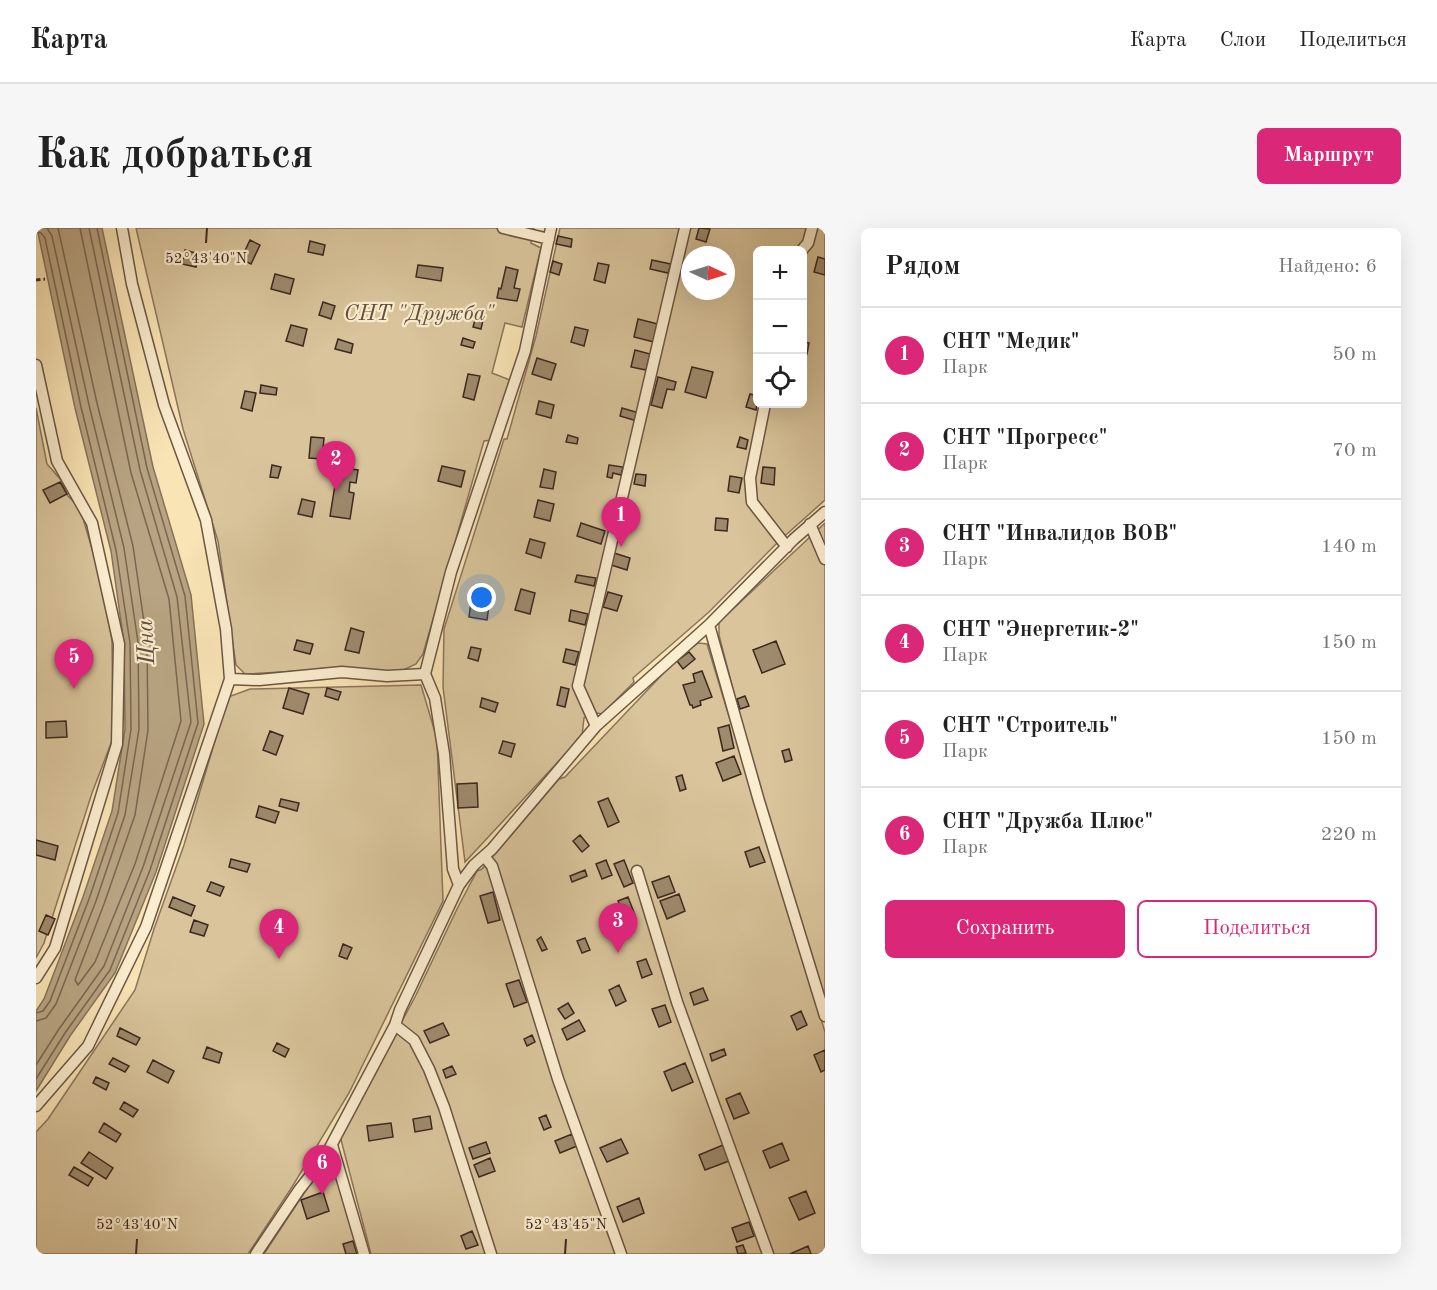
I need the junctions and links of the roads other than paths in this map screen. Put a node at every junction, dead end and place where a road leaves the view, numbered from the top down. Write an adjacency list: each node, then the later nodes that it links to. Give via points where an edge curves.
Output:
1 (122, 228): 15 (lane, via 132,284 164,405 206,520 226,629)
2 (503, 228): 5 (lane)
3 (685, 228): 16 (lane, via 578,686)
4 (812, 228): 6 (lane)
5 (550, 233): 14 (lane, via 525,351 451,572)
6 (805, 246)
7 (36, 365): 20 (lane, via 57,461 92,523 119,644 117,744 55,948)
8 (764, 408): 11 (lane, via 750,478 752,502)
9 (825, 512): 10 (lane)
10 (810, 524): 11 (lane); 12 (lane)
11 (787, 546): 13 (lane)
12 (825, 559)
13 (709, 625): 16 (lane); 21 (lane)
14 (425, 674): 15 (lane, via 342,672); 19 (lane, via 435,698 444,754 453,869)
15 (230, 679): 23 (lane, via 146,927 88,1046)
16 (596, 726): 17 (lane)
17 (484, 856): 19 (lane); 28 (lane, via 492,866 558,1079)
18 (637, 871): 29 (lane, via 677,1002)
19 (459, 885): 22 (lane)
20 (36, 978)
21 (825, 1016)
22 (396, 1025): 24 (lane); 27 (lane, via 414,1040 429,1069)
23 (36, 1106)
24 (332, 1145): 25 (lane); 26 (lane)
25 (256, 1254)
26 (364, 1254)
27 (490, 1254)
28 (621, 1254)
29 (768, 1254)

